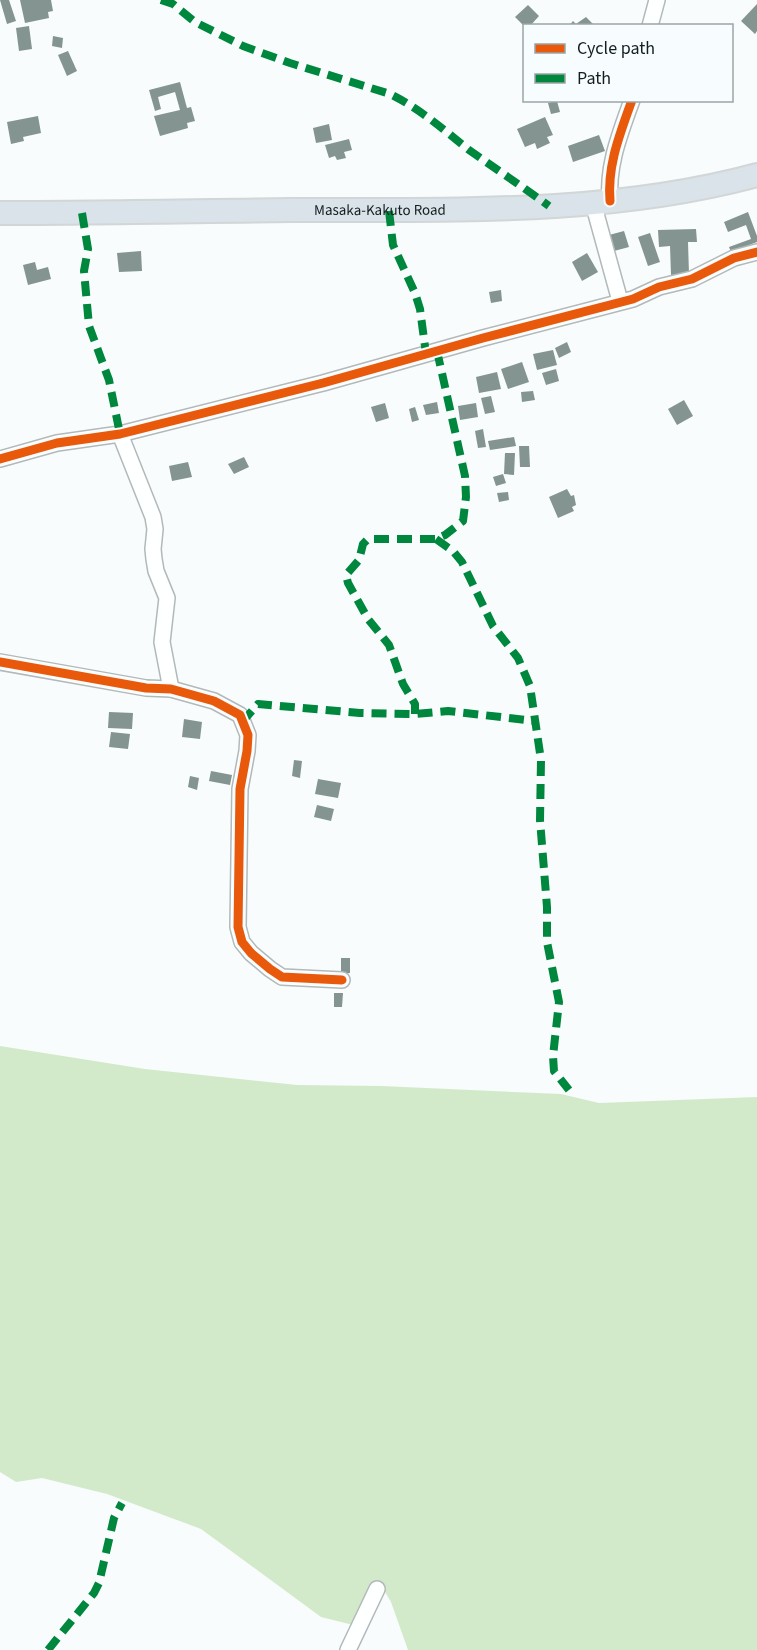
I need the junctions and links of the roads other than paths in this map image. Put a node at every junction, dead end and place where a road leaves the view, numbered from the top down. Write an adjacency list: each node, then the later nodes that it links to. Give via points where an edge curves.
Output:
1 (657, 0): 2 (street)
2 (651, 24)
3 (631, 102): 5 (street)
4 (757, 175): 5 (highway, Masaka-Kakuto Road)
5 (601, 202): 6 (highway, Masaka-Kakuto Road, via 512,209); 8 (street)
6 (0, 213)
7 (757, 252): 8 (street, via 734,258 692,279)
8 (620, 301): 9 (street)
9 (120, 434): 10 (street, via 57,443); 12 (street, via 153,517 156,571 167,598 162,642)
10 (0, 459)
11 (0, 662): 12 (street)
12 (171, 689): 13 (street, via 225,705 240,715 248,735 240,789 238,927 242,942 282,976)
13 (342, 980)
14 (377, 1589): 15 (street)
15 (348, 1650)

